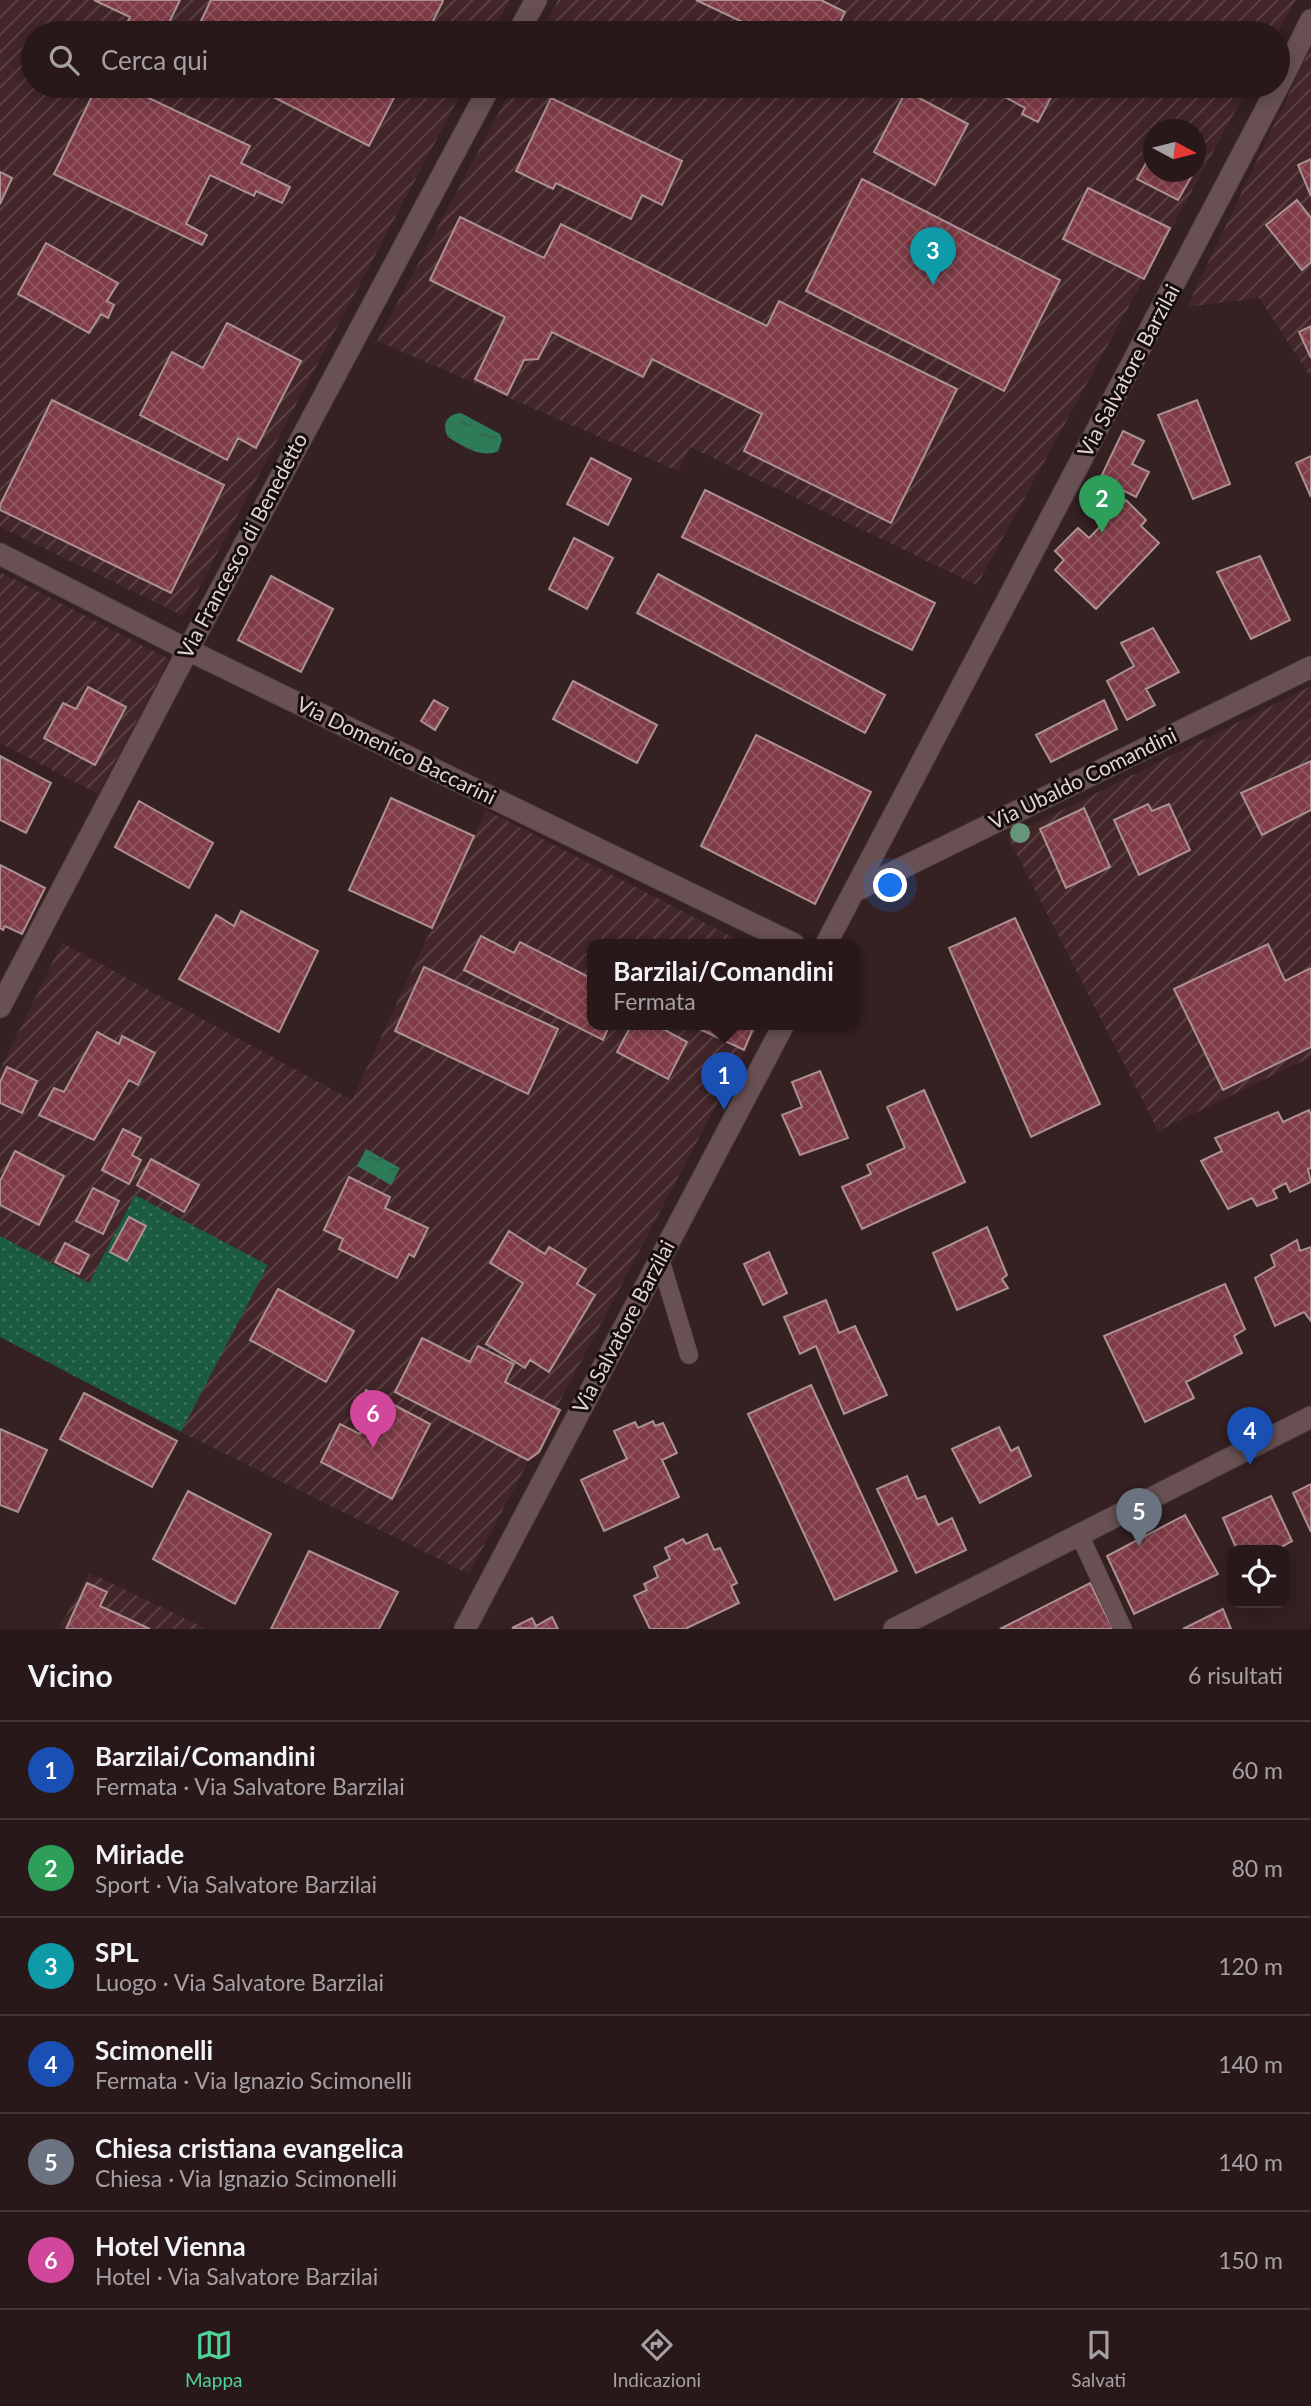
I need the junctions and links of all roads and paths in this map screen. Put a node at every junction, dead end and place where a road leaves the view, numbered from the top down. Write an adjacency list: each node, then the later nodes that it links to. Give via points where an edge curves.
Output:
1 (536, 0): 3 (street)
2 (1311, 20): 4 (street, Via Salvatore Barzilai)
3 (525, 21)
4 (1290, 60)
5 (484, 98): 8 (street, Via Francesco di Benedetto)
6 (1270, 98): 10 (street, Via Salvatore Barzilai)
7 (0, 554): 8 (street, Via Domenico Baccarini)
8 (188, 650): 11 (street, Via Domenico Baccarini); 13 (street, Via Francesco di Benedetto)
9 (1311, 667): 10 (street, Via Ubaldo Comandini)
10 (855, 891): 12 (street, Via Salvatore Barzilai)
11 (784, 939)
12 (829, 939)
13 (0, 1007)
14 (781, 1030): 15 (street, Via Salvatore Barzilai)
15 (660, 1259): 16 (lane); 19 (street, Via Salvatore Barzilai)
16 (689, 1355)
17 (1311, 1417): 18 (street)
18 (1080, 1536): 20 (street); 21 (lane)
19 (465, 1629)
20 (894, 1629)
21 (1124, 1629)

